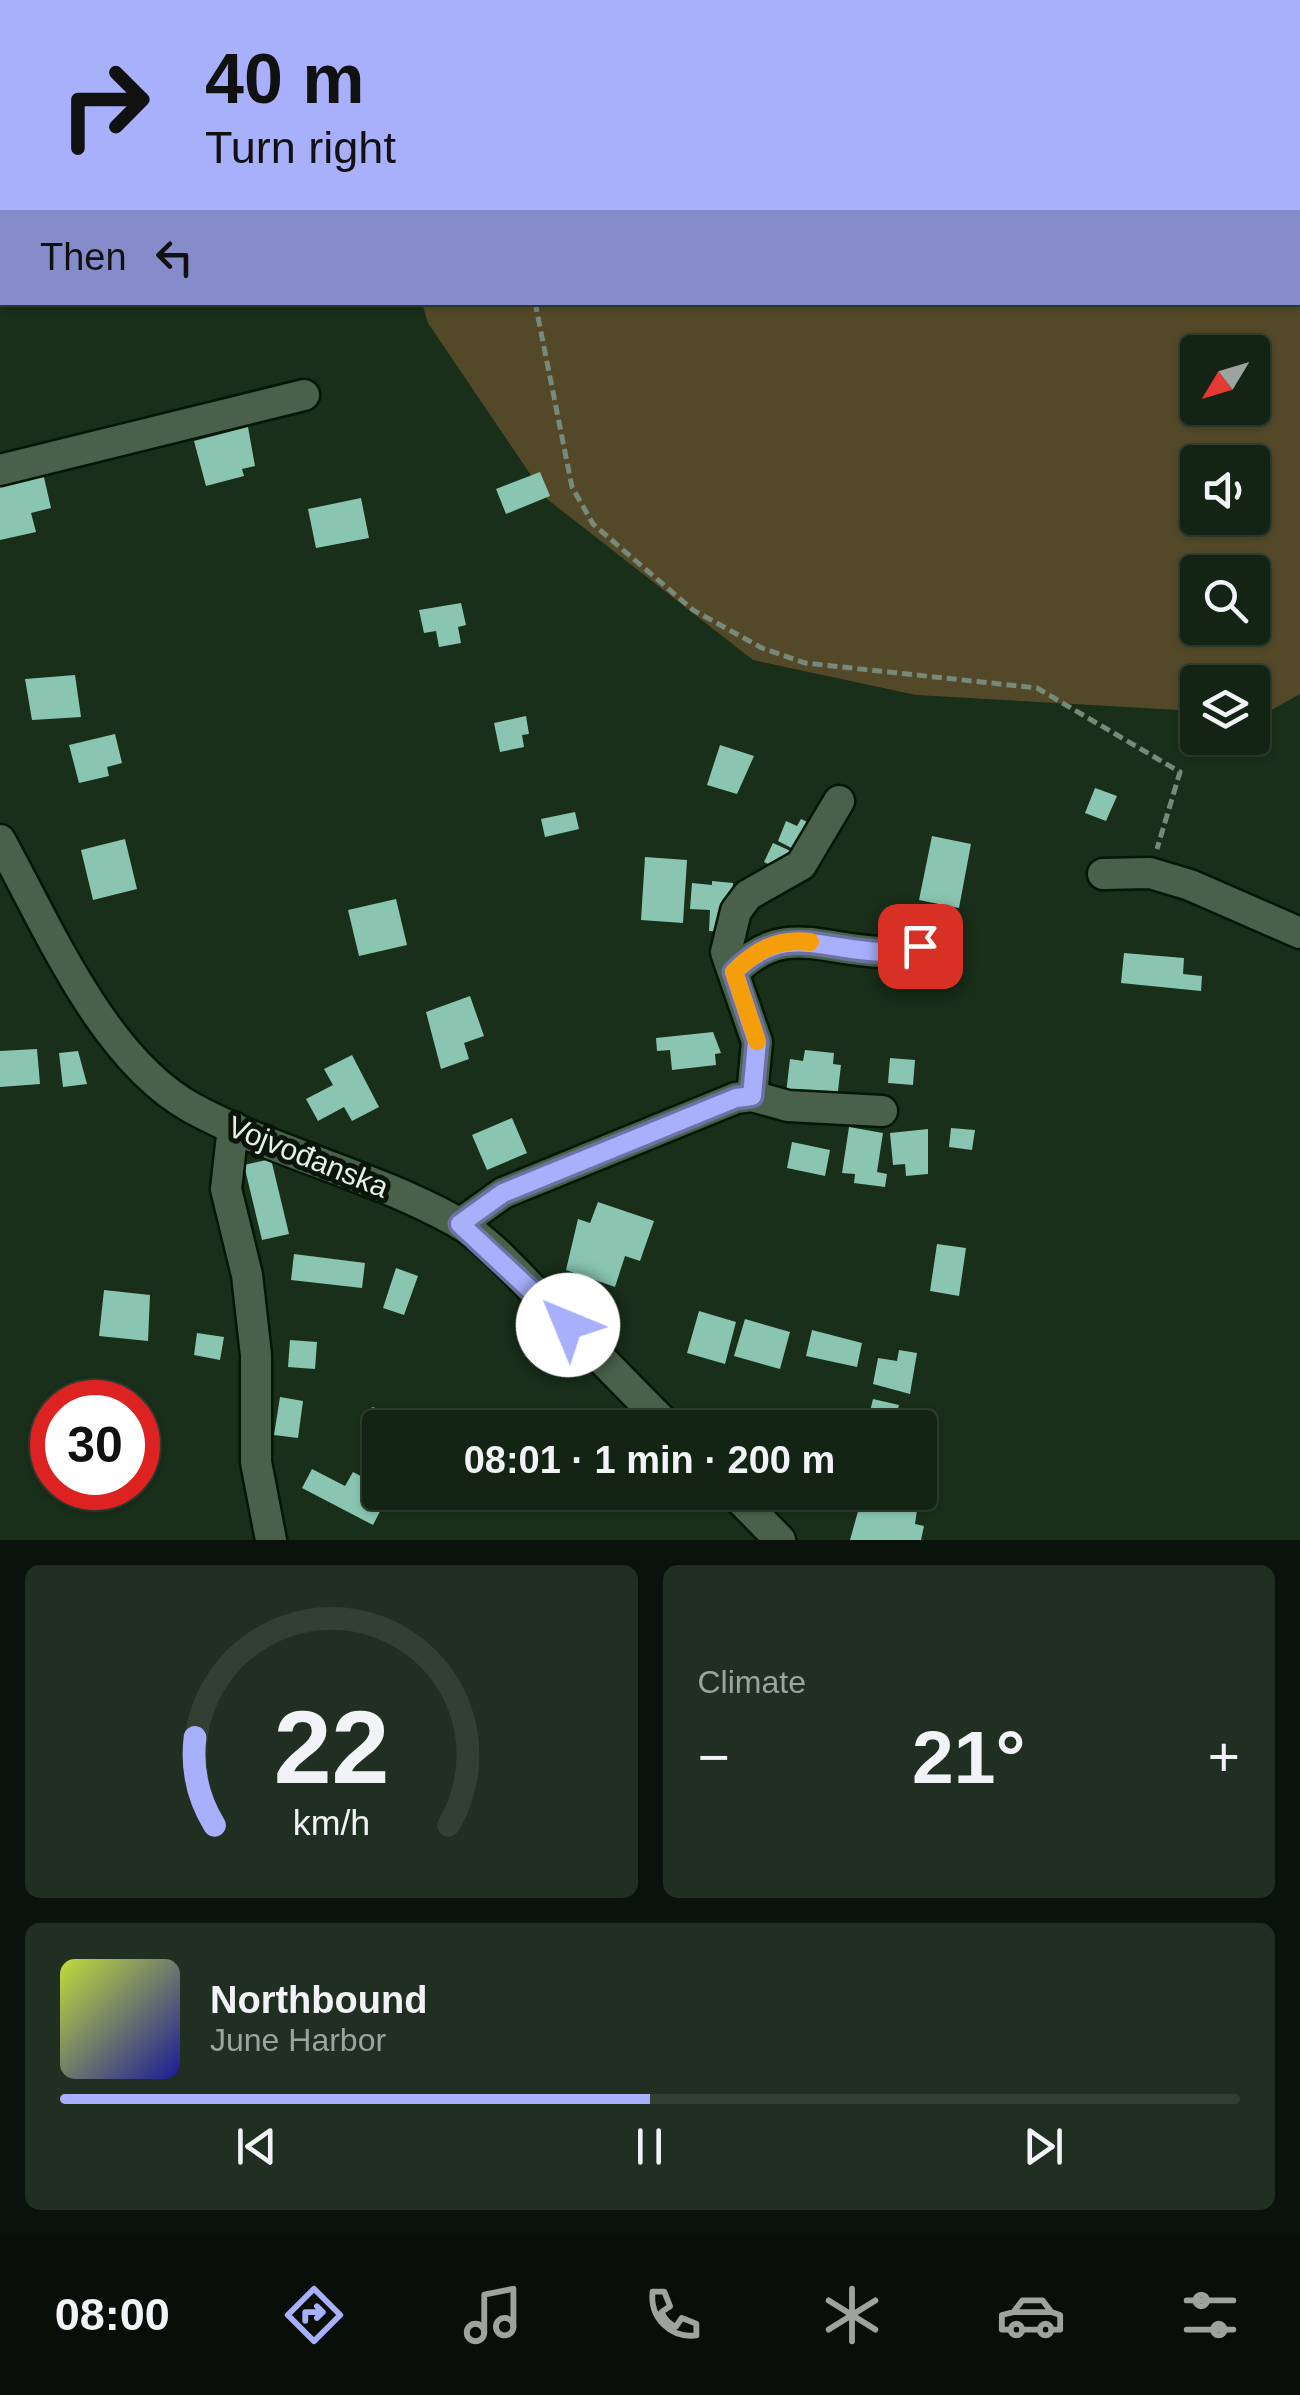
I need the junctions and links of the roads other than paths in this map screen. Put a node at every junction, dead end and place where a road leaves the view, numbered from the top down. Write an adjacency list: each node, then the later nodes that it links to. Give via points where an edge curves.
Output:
1 (304, 395): 2 (street)
2 (0, 470)
3 (839, 802): 8 (street, via 801,865 741,900 726,952)
4 (0, 840): 11 (street, Vojvođanska, via 68,963 136,1064 189,1106)
5 (1103, 874): 6 (street, via 1150,874 1190,885)
6 (1300, 934)
7 (920, 946): 8 (street, via 883,952 792,940 754,954)
8 (734, 972): 9 (street, via 757,1042)
9 (752, 1096): 10 (street, via 788,1106); 12 (street, via 503,1193)
10 (882, 1110)
11 (233, 1128): 12 (street, Vojvođanska); 15 (street, via 226,1188 247,1275 256,1355 256,1462)
12 (460, 1224): 13 (street, Vojvođanska)
13 (651, 1410)
14 (751, 1510): 16 (street)
15 (271, 1540)
16 (780, 1540)

